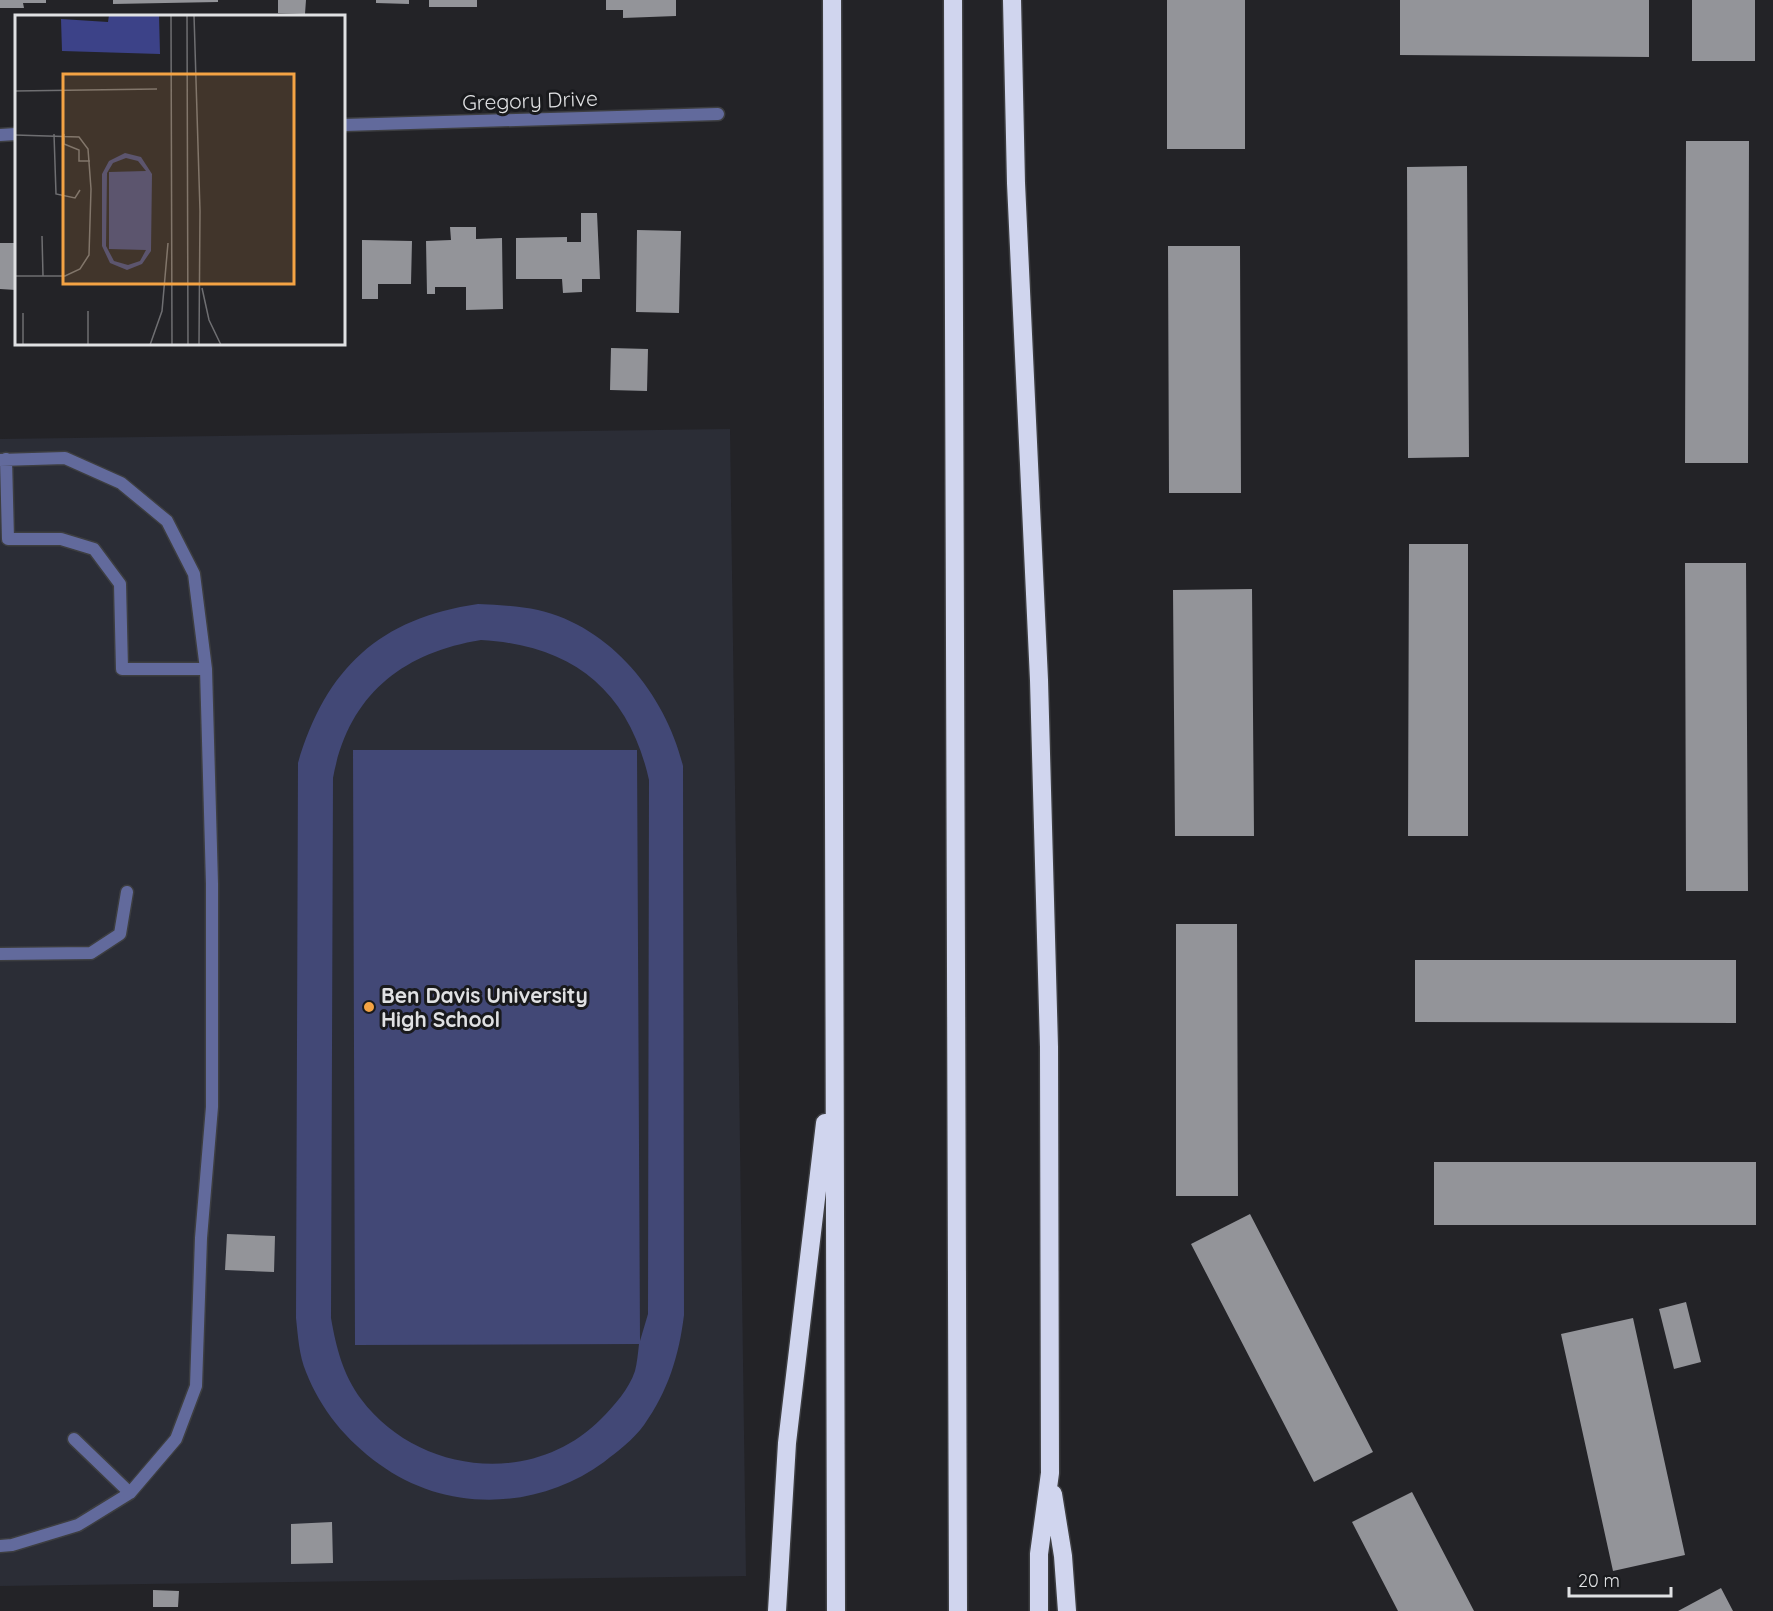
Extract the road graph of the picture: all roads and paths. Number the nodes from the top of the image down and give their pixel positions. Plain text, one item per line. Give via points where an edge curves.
1 (832, 0) edge
2 (953, 0) edge
3 (1012, 0) edge
4 (718, 114) dead end
5 (345, 125) edge
6 (15, 134) edge
7 (0, 135) edge
8 (3, 460) edge
9 (206, 669) junction
10 (127, 892) dead end
11 (0, 954) edge
12 (835, 1044) junction
13 (74, 1439) dead end
14 (1050, 1473) junction
15 (130, 1493) junction
16 (0, 1546) edge
17 (777, 1611) edge
18 (836, 1611) edge
19 (958, 1611) edge
20 (1039, 1611) edge
21 (1067, 1611) edge

1 - 12 highway
2 - 19 highway
3 - 14 highway via 1016,195 1039,680 1048,1036
4 - 5 street, Gregory Drive
6 - 7 street
8 - 9 street via 65,458 121,483 167,521 194,574
8 - 9 street via 8,539 62,539 94,549 120,584 122,669
9 - 15 street via 212,884 212,1107 201,1238 196,1386 176,1439
10 - 11 street via 120,934 91,953
12 - 17 highway via 787,1443
12 - 18 highway
13 - 15 street
14 - 20 highway via 1039,1554
14 - 21 highway
15 - 16 street via 78,1525

